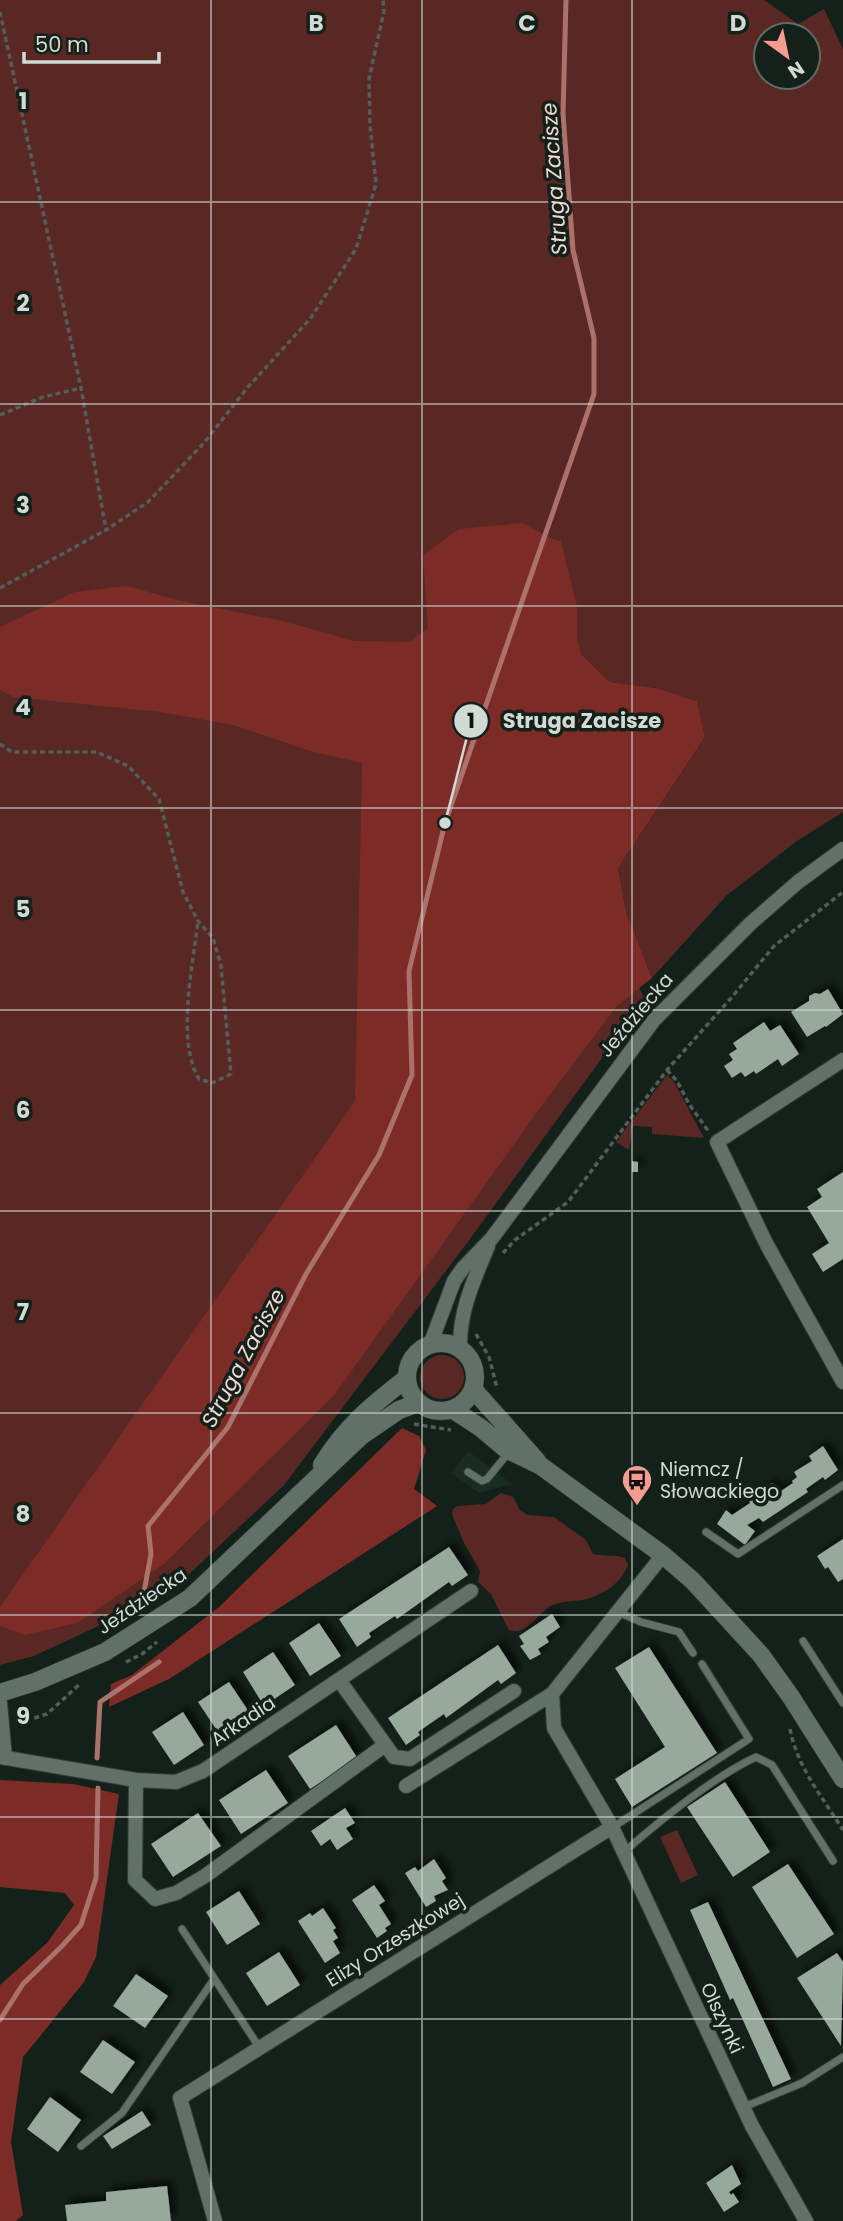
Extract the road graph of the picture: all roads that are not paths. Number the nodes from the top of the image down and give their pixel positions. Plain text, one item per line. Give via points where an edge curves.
1 (843, 849) edge
2 (843, 1060) edge
3 (492, 1238) junction
4 (430, 1345) junction
5 (460, 1349) junction
6 (407, 1378) junction
7 (843, 1382) edge
8 (473, 1389) junction
9 (418, 1403) junction
10 (452, 1409) junction
11 (510, 1451) junction
12 (541, 1466) junction
13 (468, 1472) dead end
14 (315, 1477) junction
15 (843, 1485) edge
16 (706, 1532) dead end
17 (663, 1555) junction
18 (471, 1591) dead end
19 (617, 1612) junction
20 (803, 1641) dead end
21 (693, 1653) dead end
22 (702, 1664) dead end
23 (339, 1681) junction
24 (514, 1691) dead end
25 (0, 1693) edge
26 (552, 1694) junction
27 (0, 1703) edge
28 (843, 1703) edge
29 (385, 1745) junction
30 (2, 1757) edge
31 (843, 1779) edge
32 (136, 1780) junction
33 (406, 1786) dead end
34 (612, 1827) junction
35 (624, 1852) junction
36 (833, 1860) dead end
37 (182, 1929) dead end
38 (214, 1979) junction
39 (259, 2048) junction
40 (843, 2057) edge
41 (743, 2108) junction
42 (80, 2146) dead end
43 (215, 2221) edge
44 (806, 2221) edge

1 - 3 street, Jeździecka via 751,923 654,1020
2 - 7 street via 717,1142 767,1245
3 - 4 street, Jeździecka via 454,1280
3 - 5 street, Jeździecka via 463,1308
4 - 5 street via 443,1343
4 - 6 street via 412,1360
5 - 8 street via 473,1367
6 - 9 street
6 - 14 street, Jeździecka via 359,1416
8 - 10 street
8 - 12 street
9 - 10 street via 441,1412
9 - 14 street, Jeździecka via 382,1420
10 - 11 street
11 - 12 street
11 - 13 lane via 487,1479 482,1481
12 - 17 street
14 - 25 street, Jeździecka via 190,1598 105,1652
15 - 16 lane via 738,1554
17 - 19 street
17 - 31 street via 724,1612 761,1656
18 - 23 street, Arkadia
19 - 21 lane via 679,1632
19 - 26 street
20 - 28 lane
22 - 34 lane via 749,1739
23 - 29 street
23 - 32 street, Arkadia via 203,1771 176,1782
24 - 29 street via 410,1759 394,1757
26 - 33 street
26 - 34 street via 554,1728
27 - 30 street, Arkadia
29 - 32 street via 205,1876 155,1899 135,1880
30 - 32 street, Arkadia
34 - 35 street, Olszynki
34 - 39 street, Elizy Orzeszkowej
35 - 36 lane via 702,1791 756,1757 772,1765
35 - 41 street, Olszynki
37 - 38 lane
38 - 39 lane
38 - 42 lane via 122,2113
39 - 43 street, Elizy Orzeszkowej via 180,2098
40 - 41 lane via 802,2083
41 - 44 street, Olszynki

